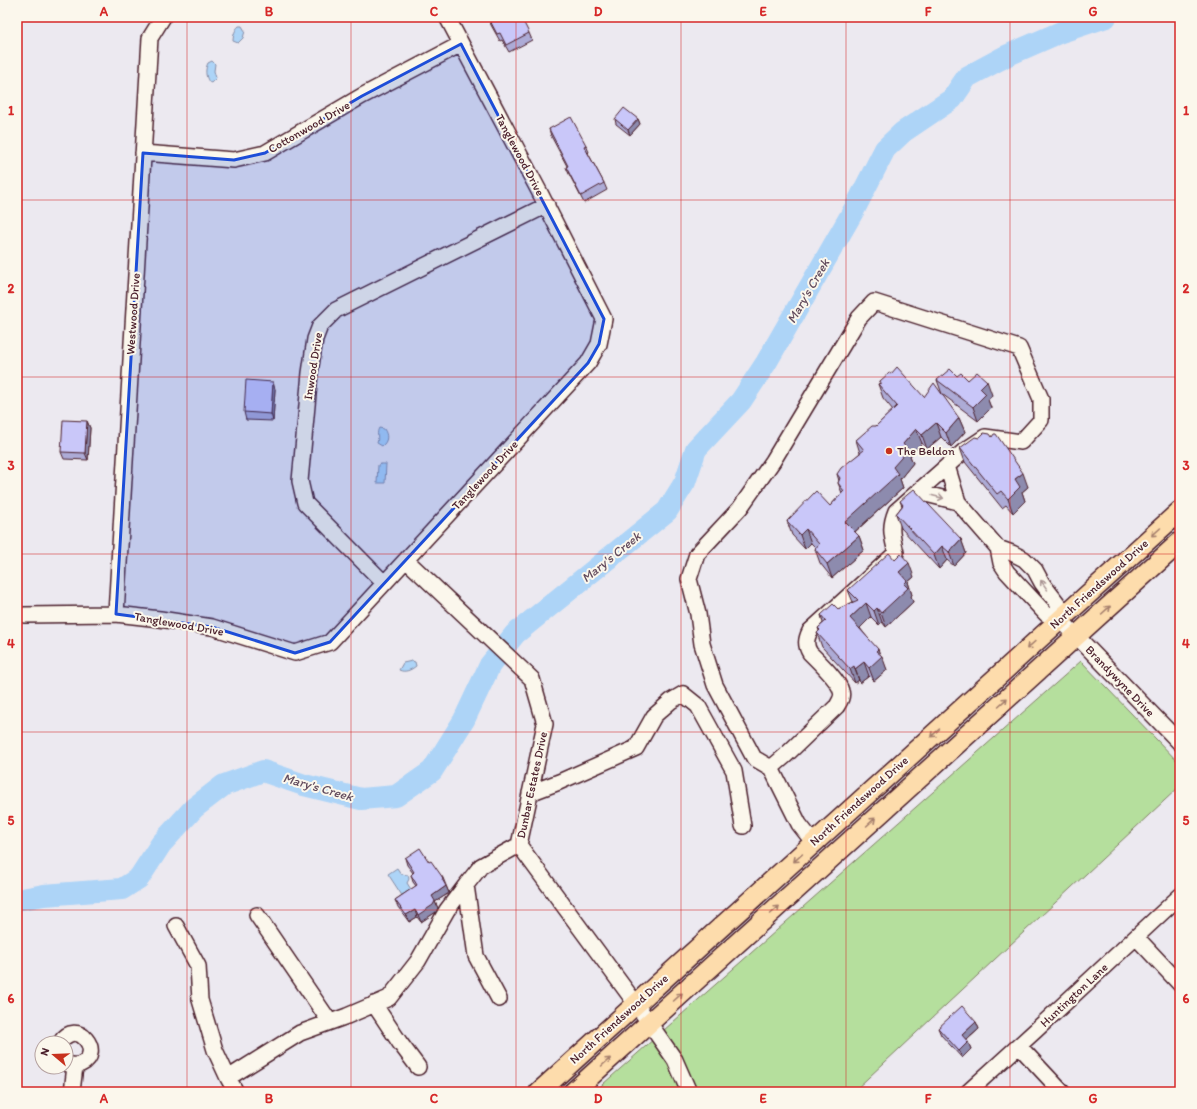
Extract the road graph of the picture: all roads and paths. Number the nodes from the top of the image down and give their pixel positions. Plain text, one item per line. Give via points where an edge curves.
1 (162, 17) edge
2 (447, 17) edge
3 (461, 44) junction
4 (143, 153) junction
5 (547, 205) junction
6 (947, 466) junction
7 (918, 492) junction
8 (958, 502) junction
9 (1180, 511) edge
10 (1180, 542) edge
11 (998, 548) junction
12 (406, 560) junction
13 (384, 583) junction
14 (116, 614) junction
15 (24, 615) dead end
16 (1060, 619) junction
17 (1077, 636) junction
18 (1180, 743) edge
19 (771, 768) junction
20 (530, 793) junction
21 (743, 826) dead end
22 (814, 843) junction
23 (519, 845) junction
24 (466, 885) junction
25 (1180, 896) edge
26 (257, 915) dead end
27 (176, 926) dead end
28 (1136, 937) junction
29 (1180, 984) edge
30 (499, 1000) dead end
31 (374, 1004) junction
32 (636, 1004) junction
33 (330, 1022) junction
34 (650, 1023) junction
35 (70, 1035) edge
36 (1019, 1046) junction
37 (74, 1063) edge
38 (418, 1067) dead end
39 (71, 1075) edge
40 (228, 1078) junction
41 (72, 1092) edge
42 (236, 1092) edge
43 (539, 1092) edge
44 (573, 1092) edge
45 (689, 1092) edge
46 (968, 1092) edge
47 (1062, 1092) edge

1 - 4 street, Westwood Drive via 150,38
2 - 3 street, Tanglewood Drive
3 - 4 street, Cottonwood Drive via 362,96 265,153 234,160
3 - 5 street, Tanglewood Drive
4 - 14 street, Westwood Drive
5 - 12 street, Tanglewood Drive via 604,319 599,344 588,363
5 - 13 street, Inwood Drive via 336,310 320,326 315,339 310,373 300,481 305,503
6 - 7 street
6 - 8 street
6 - 19 street via 985,437 1020,442 1041,420 1041,399 1020,348 874,302 859,318 773,462 740,508 697,554 689,579 702,644 715,685 754,758
7 -> 8 street
7 - 19 street via 896,511 892,522 896,552 810,631 806,639 807,647 838,684 842,692 841,699 837,706
8 - 11 street
9 -> 16 main road, North Friendswood Drive
17 -> 10 main road, North Friendswood Drive
11 - 16 street via 1001,563 1007,572 1046,614
16 -> 11 street via 1058,604 1035,570 1024,559
12 - 13 street, Tanglewood Drive
12 - 20 street, Dunbar Estates Drive via 532,679 545,724
13 - 14 street, Tanglewood Drive via 330,642 295,653 212,627
14 - 15 street, Tanglewood Drive
16 - 17 street, Brandywyne Drive
16 -> 22 main road, North Friendswood Drive
17 - 18 street, Brandywyne Drive
34 -> 17 main road, North Friendswood Drive
19 - 22 street via 799,824
20 - 21 street via 636,748 654,716 683,694 698,706 734,771
20 - 23 street, Dunbar Estates Drive
22 -> 32 main road, North Friendswood Drive
23 - 24 street via 481,866
23 - 32 street, Dunbar Estates Drive
24 - 30 street via 476,956
24 - 31 street via 447,910 418,961 389,998
25 - 28 street, Huntington Lane
26 - 33 street
27 - 40 street via 198,966 200,1000 215,1050
28 - 29 street
28 - 36 street, Huntington Lane
31 - 33 street
31 - 38 street
32 - 34 street, Dunbar Estates Drive
32 - 43 main road, North Friendswood Drive
33 - 40 street via 300,1033
44 -> 34 main road, North Friendswood Drive
34 - 45 street, Dunbar Estates Drive via 675,1060
35 - 37 street via 78,1034 87,1039 89,1044 90,1054 84,1062
36 - 46 street, Huntington Lane
36 - 47 street
39 - 41 street
40 - 42 street

